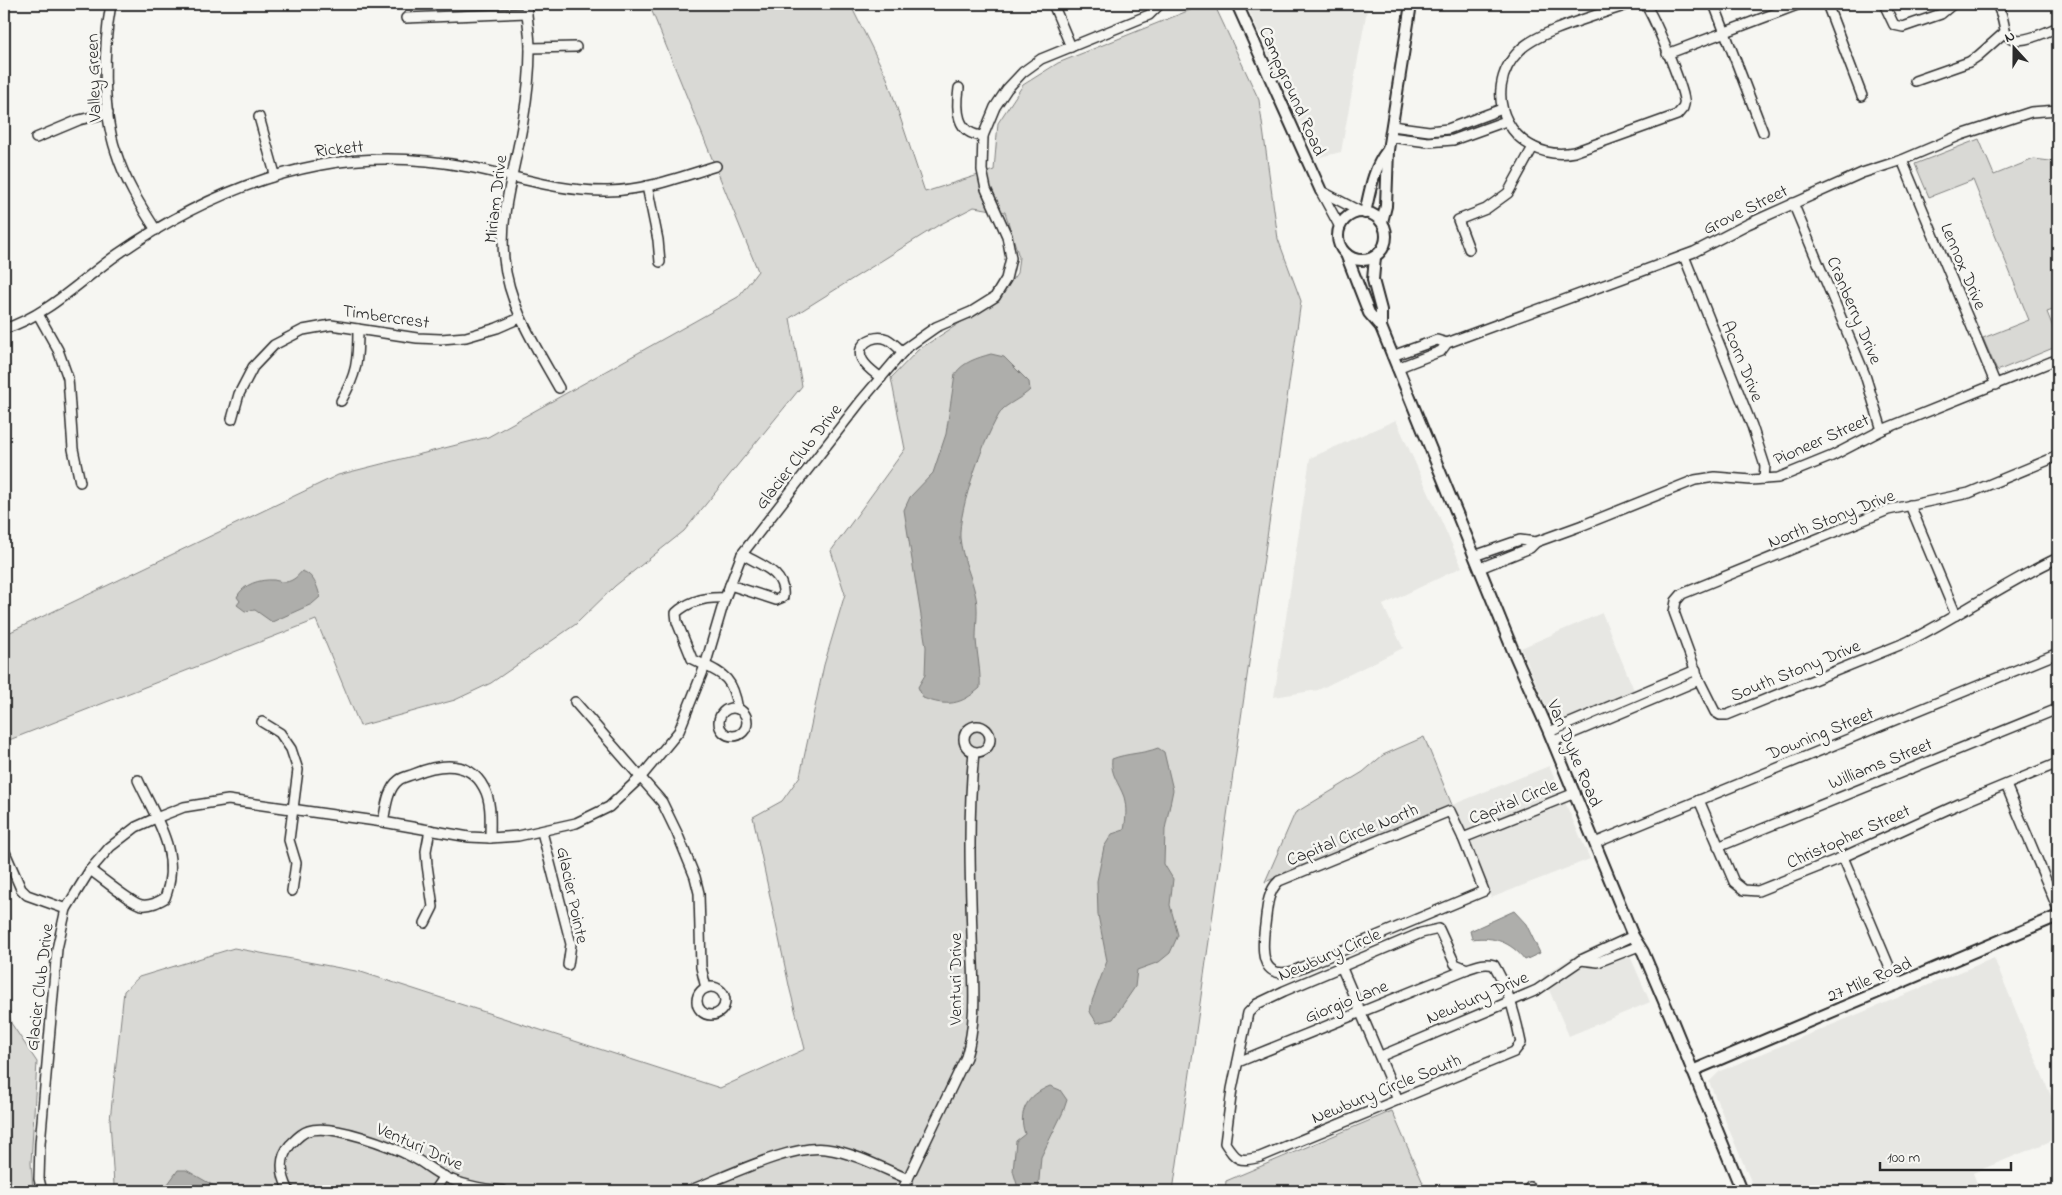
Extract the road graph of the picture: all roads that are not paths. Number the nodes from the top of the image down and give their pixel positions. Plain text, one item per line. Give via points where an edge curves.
1 (110, 4) edge
2 (1053, 4) edge
3 (1160, 4) edge
4 (1237, 4) edge
5 (1411, 4) edge
6 (1629, 4) edge
7 (1644, 4) edge
8 (1714, 4) edge
9 (1800, 4) edge
10 (1827, 4) edge
11 (1884, 4) edge
12 (1953, 4) edge
13 (1996, 4) edge
14 (526, 9) edge
15 (406, 18) dead end
16 (2058, 27) edge
17 (1725, 32) junction
18 (2005, 32) junction
19 (576, 47) dead end
20 (1071, 47) junction
21 (530, 48) junction
22 (1667, 54) junction
23 (1915, 81) dead end
24 (959, 88) dead end
25 (1862, 96) dead end
26 (1502, 109) junction
27 (2058, 110) edge
28 (108, 114) junction
29 (259, 116) dead end
30 (1506, 121) junction
31 (1392, 126) junction
32 (1763, 132) dead end
33 (983, 136) junction
34 (1390, 137) junction
35 (36, 138) dead end
36 (1533, 147) junction
37 (1388, 150) junction
38 (1902, 160) junction
39 (716, 166) dead end
40 (275, 174) junction
41 (512, 177) junction
42 (646, 186) junction
43 (1321, 192) junction
44 (1793, 203) junction
45 (1363, 212) junction
46 (1382, 222) junction
47 (1340, 228) junction
48 (156, 230) junction
49 (1469, 249) dead end
50 (1346, 254) junction
51 (1684, 256) junction
52 (1375, 257) junction
53 (660, 262) dead end
54 (38, 314) junction
55 (520, 318) junction
56 (1381, 327) junction
57 (4, 329) edge
58 (358, 330) junction
59 (1447, 343) junction
60 (903, 352) junction
61 (1392, 356) junction
62 (2058, 359) edge
63 (1397, 368) junction
64 (880, 378) junction
65 (1996, 385) junction
66 (559, 388) dead end
67 (341, 401) dead end
68 (232, 419) dead end
69 (1882, 430) junction
70 (2058, 456) edge
71 (1764, 479) junction
72 (80, 482) dead end
73 (1910, 505) junction
74 (1536, 542) junction
75 (742, 554) junction
76 (1474, 556) junction
77 (2058, 558) edge
78 (1480, 568) junction
79 (730, 586) junction
80 (725, 598) junction
81 (1676, 601) joint
82 (1956, 615) junction
83 (2058, 653) edge
84 (705, 666) junction
85 (1696, 670) junction
86 (1699, 680) junction
87 (575, 702) dead end
88 (738, 709) dead end
89 (2055, 710) dead end
90 (262, 722) dead end
91 (1552, 737) junction
92 (974, 752) dead end
93 (2058, 764) edge
94 (641, 777) junction
95 (138, 780) dead end
96 (2006, 785) junction
97 (1575, 793) junction
98 (1698, 800) junction
99 (293, 809) junction
100 (156, 818) junction
101 (383, 822) junction
102 (430, 830) junction
103 (542, 832) junction
104 (490, 838) junction
105 (1463, 838) junction
106 (1595, 843) junction
107 (1718, 847) junction
108 (4, 850) edge
109 (1843, 857) junction
110 (90, 870) junction
111 (292, 890) dead end
112 (66, 909) junction
113 (2058, 909) edge
114 (1433, 912) junction
115 (2058, 916) edge
116 (425, 924) dead end
117 (1439, 929) junction
118 (1633, 936) junction
119 (1639, 946) junction
120 (1581, 960) junction
121 (568, 965) dead end
122 (1341, 966) junction
123 (1467, 969) junction
124 (1898, 984) junction
125 (706, 988) dead end
126 (1509, 1002) junction
127 (1361, 1013) junction
128 (1381, 1056) junction
129 (1238, 1062) junction
130 (1692, 1071) junction
131 (1398, 1100) junction
132 (1225, 1143) joint
133 (444, 1176) junction
134 (908, 1179) junction
135 (42, 1191) edge
136 (288, 1191) edge
137 (434, 1191) edge
138 (503, 1191) edge
139 (688, 1191) edge
140 (902, 1191) edge
141 (1742, 1191) edge

1 - 28 street, Valley Green via 106,32
2 - 20 street
3 - 20 street, Glacier Club Drive via 1149,15
4 - 43 street, Campground Road
5 - 31 street
6 - 26 street via 1540,36 1520,50 1504,75
7 - 22 street
8 - 17 street
9 - 17 street
10 - 25 street
11 - 12 street via 1894,25 1902,28 1941,14
13 - 18 street
14 - 15 street
14 - 21 street, Miriam Drive
16 - 18 street via 2024,40 2012,39
17 - 22 street
17 - 32 street
18 - 23 street via 1969,62
19 - 21 street
20 - 33 street, Glacier Club Drive via 1041,59 1023,72 995,107
21 - 41 street, Miriam Drive via 523,120
22 - 36 street via 1684,99 1683,108 1677,114 1574,152 1561,154
24 - 33 street via 957,106 964,128 972,135
26 - 30 street
26 - 31 street via 1448,129 1429,132
27 - 38 street, Grove Street via 2031,112 1961,135
28 - 35 street via 79,120
28 - 48 street, Valley Green via 115,151 136,199
29 - 40 street
30 - 34 street via 1453,140 1428,142
30 - 36 street via 1516,135
31 - 34 street
33 - 60 street, Glacier Club Drive via 982,170 986,189 1007,236 1011,258 1006,279 996,297 936,327
34 - 37 street
36 - 49 street via 1508,193 1486,209 1458,220
37 - 45 street via 1374,173
37 - 46 street via 1386,206
38 - 44 street, Grove Street via 1862,172
38 - 65 street, Lennox Drive
39 - 42 street, Rickett
40 - 41 street, Rickett via 322,164 420,160
40 - 48 street, Rickett via 184,212
41 - 42 street, Rickett via 579,190 609,191
41 - 55 street, Miriam Drive via 504,226 504,259
42 - 53 street
43 - 45 street
43 - 47 street, Campground Road
44 - 51 street, Grove Street
44 - 69 street, Cranberry Drive via 1865,376
45 - 46 street
45 - 47 street via 1346,218
46 - 52 street via 1385,245
47 - 50 street via 1339,240
48 - 54 street, Rickett
50 - 52 street via 1360,260
50 - 56 street, Van Dyke Road via 1369,313
51 - 59 street, Grove Street
51 - 71 street, Acorn Drive via 1752,426 1765,466
52 - 56 street, Van Dyke Road via 1373,280 1382,310
54 - 57 street, Rickett
54 - 72 street via 58,350 68,378 72,450
55 - 58 street, Timbercrest via 466,337 441,339
55 - 66 street, Miriam Drive
56 - 61 street, Van Dyke Road
58 - 67 street via 358,358 352,381
58 - 68 street, Timbercrest via 331,325 302,330 274,345 253,367 239,394
59 - 61 street, Grove Street via 1437,340
59 - 63 street, Grove Street via 1441,351
60 - 64 street, Glacier Club Drive
60 - 64 street via 888,339 876,336 867,340 860,355
61 - 63 street, Van Dyke Road
62 - 65 street, Pioneer Street
63 - 76 street, Van Dyke Road
64 - 75 street, Glacier Club Drive
65 - 69 street, Pioneer Street
69 - 71 street, Pioneer Street via 1832,456 1778,478
70 - 73 street, North Stony Drive via 1969,493
71 - 74 street, Pioneer Street via 1715,477 1695,480
73 - 81 street, North Stony Drive via 1888,510 1701,586 1682,594
73 - 82 street
74 - 76 street, Pioneer Street via 1520,540
74 - 78 street, Pioneer Street via 1530,548
75 - 79 street, Glacier Club Drive
75 - 79 street via 780,579 783,597 776,600
76 - 78 street, Van Dyke Road
77 - 82 street, South Stony Drive
78 - 91 street, Van Dyke Road
79 - 80 street, Glacier Club Drive
80 - 84 street, Glacier Club Drive
80 - 84 street via 699,600 676,613 692,659
81 - 85 street, South Stony Drive via 1674,612
82 - 86 street, South Stony Drive via 1907,642 1727,715 1715,712
83 - 98 street, Downing Street
84 - 88 street via 729,681 735,690
84 - 94 street, Glacier Club Drive via 679,731
85 - 86 street, South Stony Drive
85 - 91 street
86 - 91 street
87 - 94 street
89 - 107 street, Williams Street
90 - 99 street via 280,733 298,770
91 - 97 street, Van Dyke Road
92 - 134 street, Venturi Drive via 969,814 974,1007 970,1043
93 - 96 street, Christopher Street
94 - 103 street, Glacier Club Drive via 609,807 576,823
94 - 125 street via 662,802 696,877 701,967
95 - 100 street
96 - 109 street, Christopher Street
96 - 113 street
97 - 105 street, Capital Circle
97 - 106 street, Van Dyke Road
98 - 106 street, Downing Street
98 - 107 street, Christopher Street
99 - 100 street, Glacier Club Drive via 228,800 184,806
99 - 101 street, Glacier Club Drive
99 - 111 street via 289,840 296,863
100 - 110 street, Glacier Club Drive via 136,827 110,847
100 - 110 street via 170,850 169,886 165,898 154,904 141,905
101 - 102 street, Glacier Club Drive
101 - 104 street via 389,792 400,780 440,766 456,765 472,774 485,788
102 - 104 street, Glacier Club Drive
102 - 116 street via 426,858 433,908
103 - 104 street, Glacier Club Drive
103 - 121 street, Glacier Pointe via 571,944
105 - 114 street via 1484,891
105 - 114 street, Capital Circle North via 1450,811 1279,882 1272,888 1262,945 1264,958 1269,968 1284,973
106 - 118 street, Van Dyke Road
107 - 109 street, Christopher Street via 1734,882 1750,892
108 - 112 street via 21,889 27,895
109 - 124 street
110 - 112 street, Glacier Club Drive
112 - 135 street, Glacier Club Drive via 57,950 40,1144
114 - 117 street
115 - 124 street, 27 Mile Road
117 - 122 street, Newbury Circle via 1421,933
117 - 123 street via 1455,964
118 - 119 street, Van Dyke Road
118 - 120 street, Newbury Drive
119 - 120 street via 1598,962
119 - 130 street, Van Dyke Road
120 - 126 street, Newbury Drive via 1537,990
122 - 127 street
122 - 129 street, Newbury Circle via 1257,1004 1248,1013
123 - 126 street via 1494,965
123 - 127 street, Giorgio Lane
124 - 130 street, 27 Mile Road
126 - 128 street, Newbury Drive
126 - 131 street, Newbury Circle South via 1520,1043 1514,1052
127 - 128 street
127 - 129 street, Giorgio Lane
128 - 131 street
129 - 132 street, Newbury Circle
130 - 141 street, Van Dyke Road
131 - 132 street, Newbury Circle South via 1260,1157 1243,1161 1236,1159
133 - 136 street, Venturi Drive via 394,1148 334,1130 320,1129 306,1131 287,1149 281,1161
133 - 137 street
133 - 138 street, Venturi Drive via 472,1186
134 - 139 street via 851,1155 814,1148 786,1153
134 - 140 street, Venturi Drive

